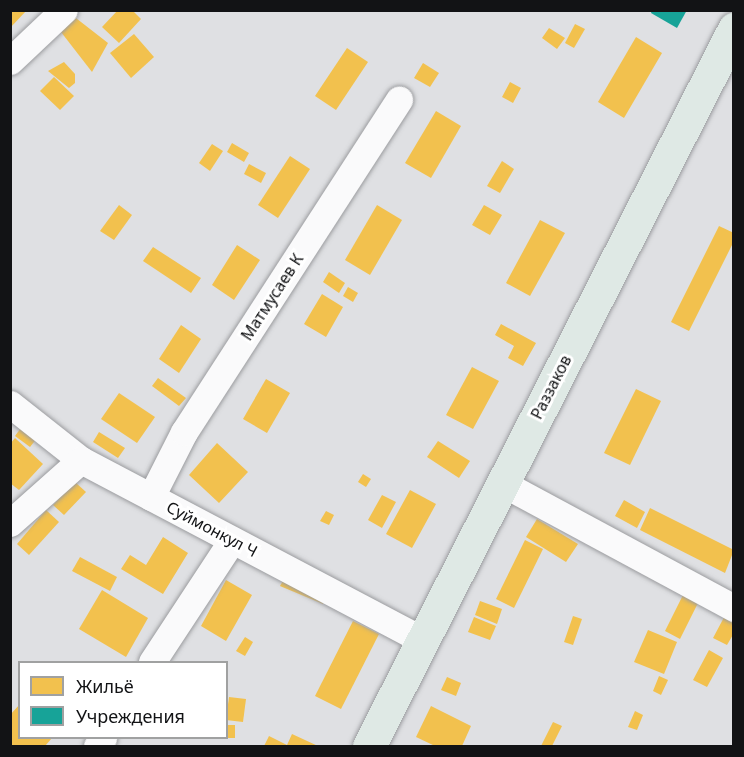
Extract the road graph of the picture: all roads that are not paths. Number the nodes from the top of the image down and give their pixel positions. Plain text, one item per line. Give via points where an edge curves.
1 (64, 10) edge
2 (734, 29) edge
3 (10, 61) edge
4 (399, 100) dead end
5 (10, 404) edge
6 (81, 460) junction
7 (502, 483) junction
8 (151, 497) junction
9 (10, 523) edge
10 (232, 540) junction
11 (734, 608) edge
12 (422, 640) junction
13 (153, 661) edge
14 (369, 747) edge

1 - 3 street
2 - 7 main road, Раззаков
4 - 8 street, Матмусаев К via 184,432
5 - 6 street, Суймонкул Ч
6 - 8 street, Суймонкул Ч
6 - 9 street
7 - 11 street
7 - 12 main road, Раззаков
8 - 10 street, Суймонкул Ч
10 - 12 street, Суймонкул Ч
10 - 13 street
12 - 14 main road, Раззаков

